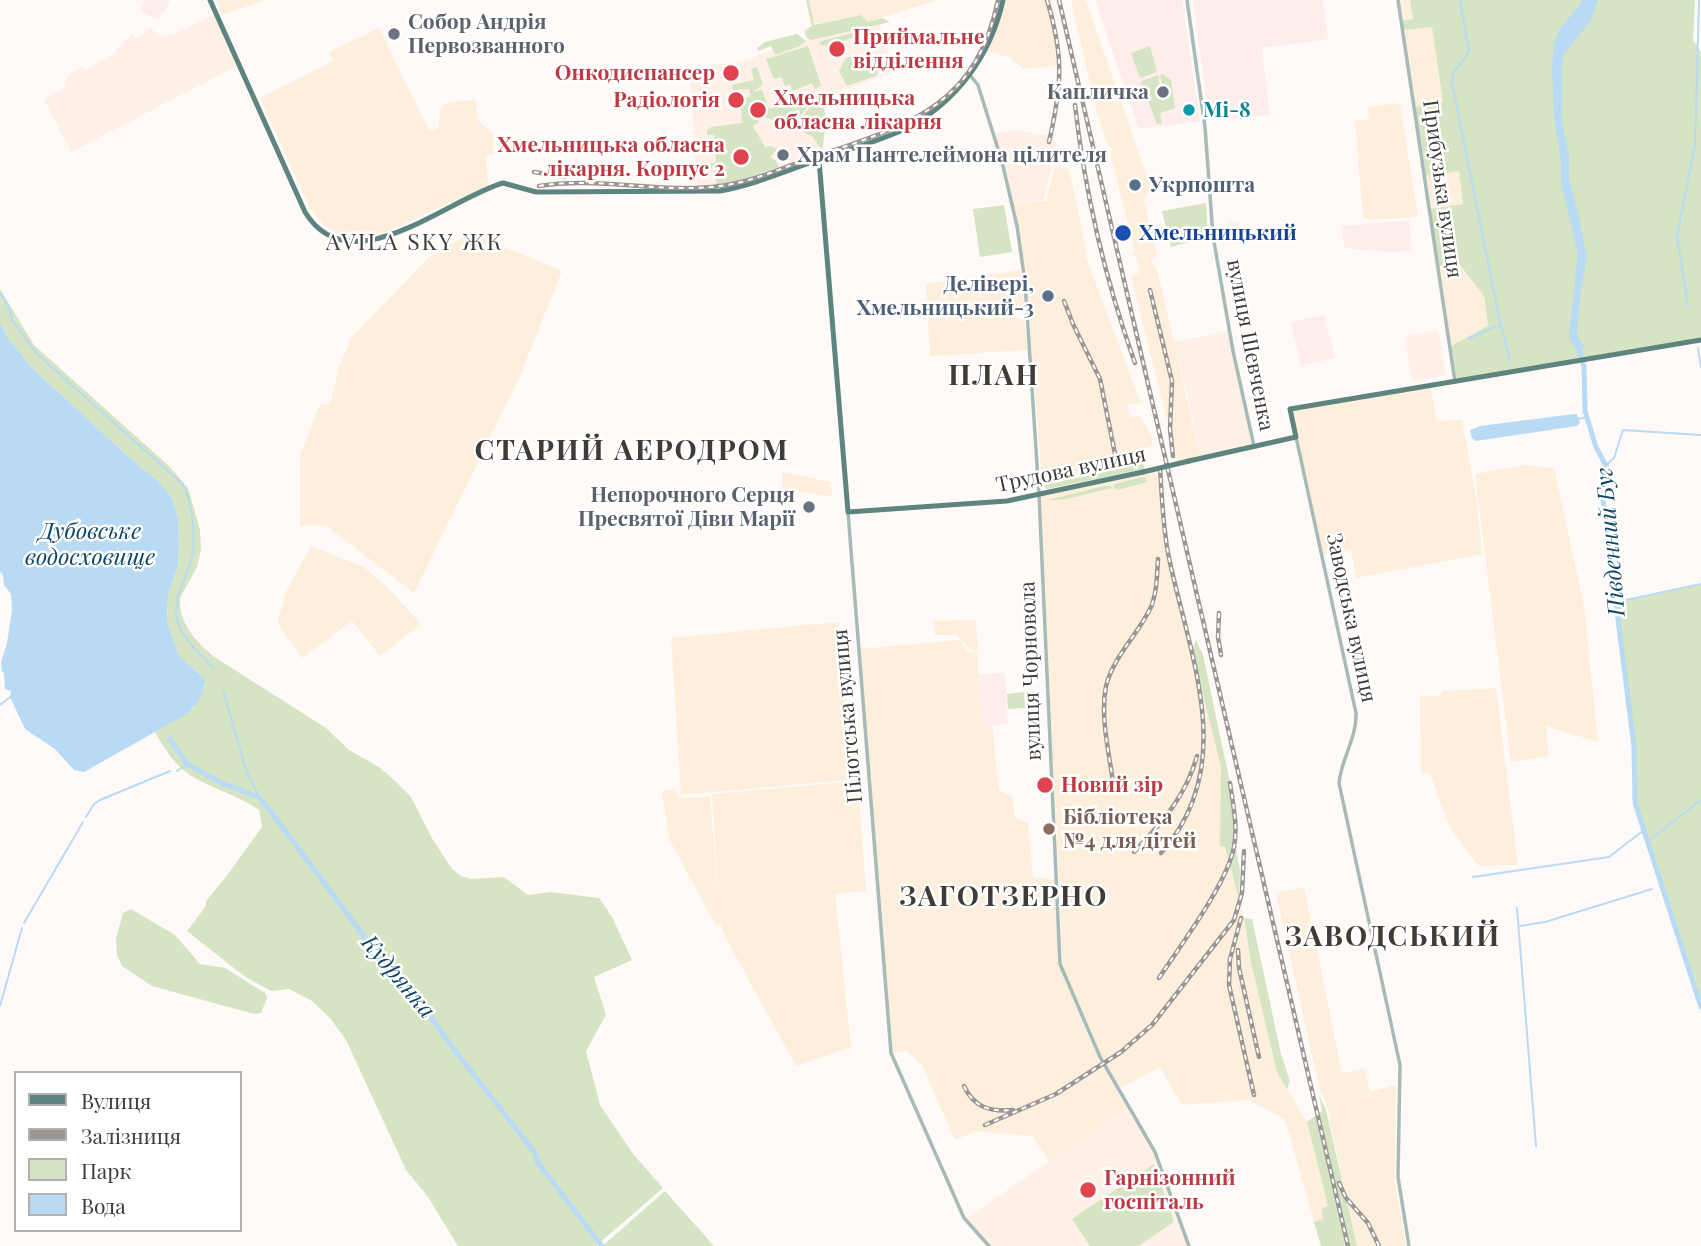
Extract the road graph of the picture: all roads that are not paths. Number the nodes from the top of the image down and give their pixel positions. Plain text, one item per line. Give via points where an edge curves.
1 (209, 0) edge
2 (1003, 0) edge
3 (1187, 0) edge
4 (1398, 0) edge
5 (970, 75) junction
6 (819, 160) junction
7 (1701, 340) edge
8 (1455, 382) junction
9 (1296, 437) junction
10 (1254, 446) junction
11 (1039, 495) junction
12 (848, 512) junction
13 (989, 1246) edge
14 (1189, 1246) edge
15 (1409, 1246) edge

1 - 6 main road via 310,221 320,232 344,242 366,242 503,183 536,192 720,191
2 - 5 main road via 995,30
3 - 10 street, вулиця Шевченка via 1205,127 1215,249
4 - 8 street, Прибузька вулиця
5 - 6 main road via 932,113 906,128
5 - 11 street, вулиця Чорновола via 978,85 1002,162 1018,236 1031,350
6 - 12 main road, Пілотська вулиця
7 - 8 main road
8 - 9 main road, Заводська вулиця via 1290,410
9 - 10 main road, Трудова вулиця
9 - 15 street, Заводська вулиця via 1356,713 1339,783 1400,1065 1398,1177
10 - 11 main road, Трудова вулиця, bridge
11 - 12 main road, Трудова вулиця via 989,503
11 - 14 street, вулиця Чорновола via 1061,969 1100,1057 1155,1152
12 - 13 street, Пілотська вулиця via 891,1053 964,1218

